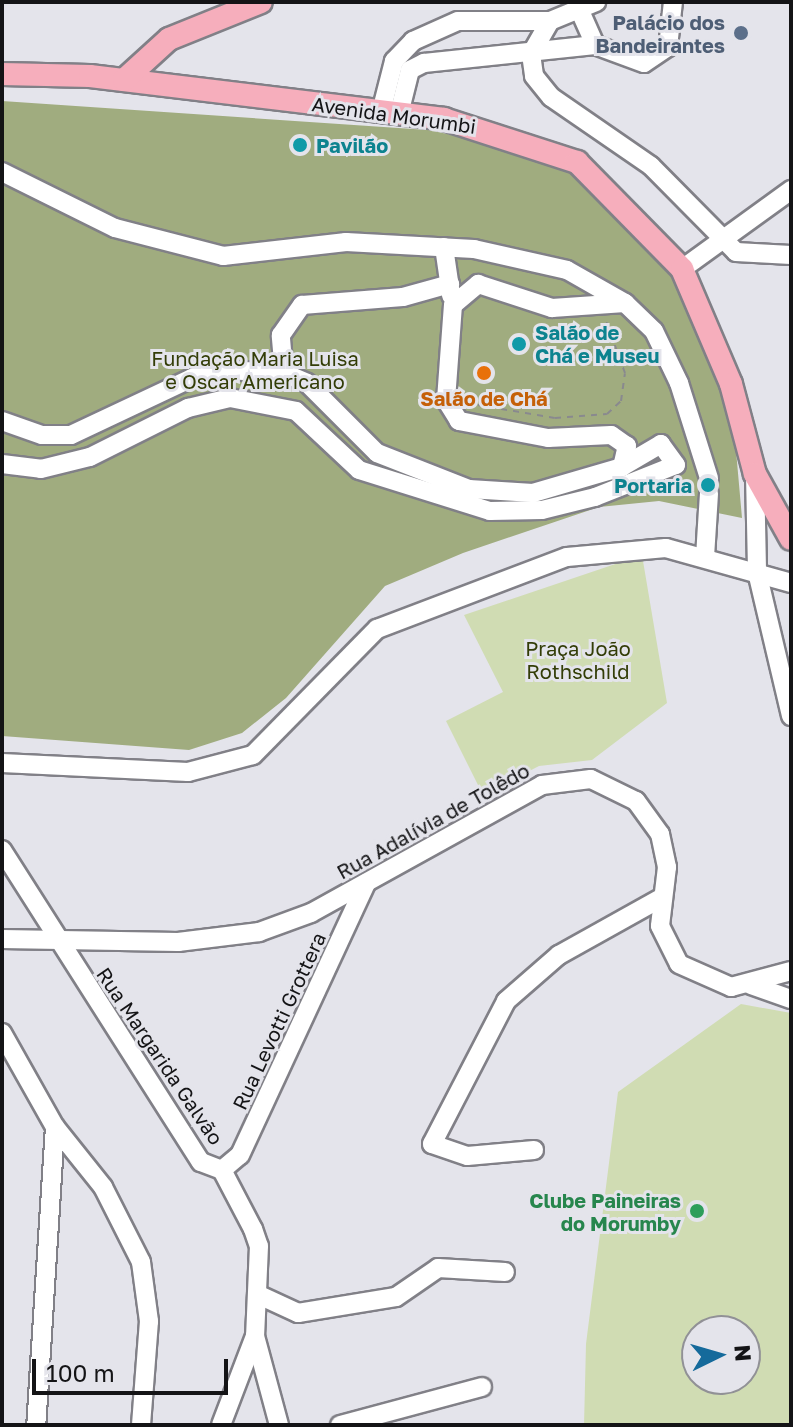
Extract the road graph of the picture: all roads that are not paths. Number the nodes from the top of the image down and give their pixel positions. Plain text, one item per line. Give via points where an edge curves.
1 (261, 2) edge
2 (673, 2) edge
3 (588, 6) edge
4 (550, 21) junction
5 (595, 45) junction
6 (532, 50) junction
7 (144, 56) junction
8 (2, 74) edge
9 (124, 80) junction
10 (163, 85) junction
11 (390, 113) junction
12 (2, 172) edge
13 (791, 190) edge
14 (721, 241) junction
15 (444, 247) junction
16 (791, 255) edge
17 (682, 269) junction
18 (450, 284) junction
19 (625, 303) junction
20 (453, 305) junction
21 (284, 373) junction
22 (2, 421) edge
23 (2, 464) edge
24 (676, 465) junction
25 (622, 467) junction
26 (755, 474) junction
27 (708, 479) junction
28 (791, 539) edge
29 (705, 557) junction
30 (757, 572) junction
31 (791, 583) edge
32 (791, 716) edge
33 (2, 763) edge
34 (2, 850) edge
35 (366, 883) junction
36 (661, 898) junction
37 (2, 939) edge
38 (56, 941) junction
39 (791, 971) edge
40 (751, 985) junction
41 (791, 999) edge
42 (2, 1033) edge
43 (55, 1127) junction
44 (534, 1150) dead end
45 (222, 1170) junction
46 (505, 1272) dead end
47 (259, 1295) junction
48 (255, 1336) junction
49 (482, 1387) dead end
50 (36, 1425) edge
51 (141, 1425) edge
52 (221, 1425) edge
53 (279, 1425) edge
54 (340, 1425) edge

1 - 7 main road via 195,26
2 - 5 street via 668,47 654,59 635,63
3 - 4 street
3 - 5 street
4 - 6 street
4 - 11 street via 458,21 413,41 394,61
5 - 6 street
6 - 11 street via 424,63 410,70
6 - 14 street via 541,88 651,166
7 - 9 main road
7 - 10 main road
8 - 9 main road, Avenida Morumbi
9 - 10 main road, Avenida Morumbi
10 - 11 main road, Avenida Morumbi
11 - 17 main road, Avenida Morumbi via 489,129 577,162
12 - 15 street via 115,228 223,256 346,242
13 - 14 street
14 - 16 street via 752,257
14 - 17 street
15 - 18 street
15 - 19 street via 545,261
17 - 26 main road, Avenida Morumbi via 731,384
18 - 20 street
18 - 21 street via 403,297 302,305 281,335
19 - 20 street via 601,310 532,305 478,284
19 - 27 street via 654,331
20 - 25 street via 446,400 459,421 507,434 622,438
21 - 22 street via 224,370 192,378 71,435 42,435
21 - 25 street via 307,383 377,453 469,489 533,493
23 - 24 street via 41,469 90,457 188,408 230,398 296,411 359,470 490,511 542,510 595,497
24 - 25 street via 661,444
24 - 27 street
26 - 28 main road, Avenida Morumbi
26 - 30 street
27 - 29 street
29 - 30 street
29 - 33 street via 610,548 398,617 357,647 253,755 228,763 150,772
30 - 31 street
30 - 32 street
34 - 38 street, Rua Margarida Galvão
35 - 36 street, Rua Adalívia de Tolêdo via 542,785 591,779 636,801 660,834 667,867
35 - 38 street, Rua Adalívia de Tolêdo via 287,924 244,934
35 - 45 street, Rua Levotti Grottera via 240,1155
36 - 40 street, Rua Adalívia de Tolêdo via 660,926 679,964 713,983
36 - 44 street via 559,955 506,1001 432,1144 467,1156
37 - 38 street, Rua Adalívia de Tolêdo
38 - 45 street, Rua Margarida Galvão via 201,1162
39 - 40 street, Rua Adalívia de Tolêdo
40 - 41 street
42 - 43 street
43 - 50 street
43 - 51 street via 103,1187 139,1255 149,1321
45 - 47 street, Rua Margarida Galvão via 259,1246
46 - 47 street via 438,1268 396,1297 298,1313
47 - 48 street, Rua Margarida Galvão
48 - 52 street, Rua Margarida Galvão
48 - 53 street
49 - 54 street

